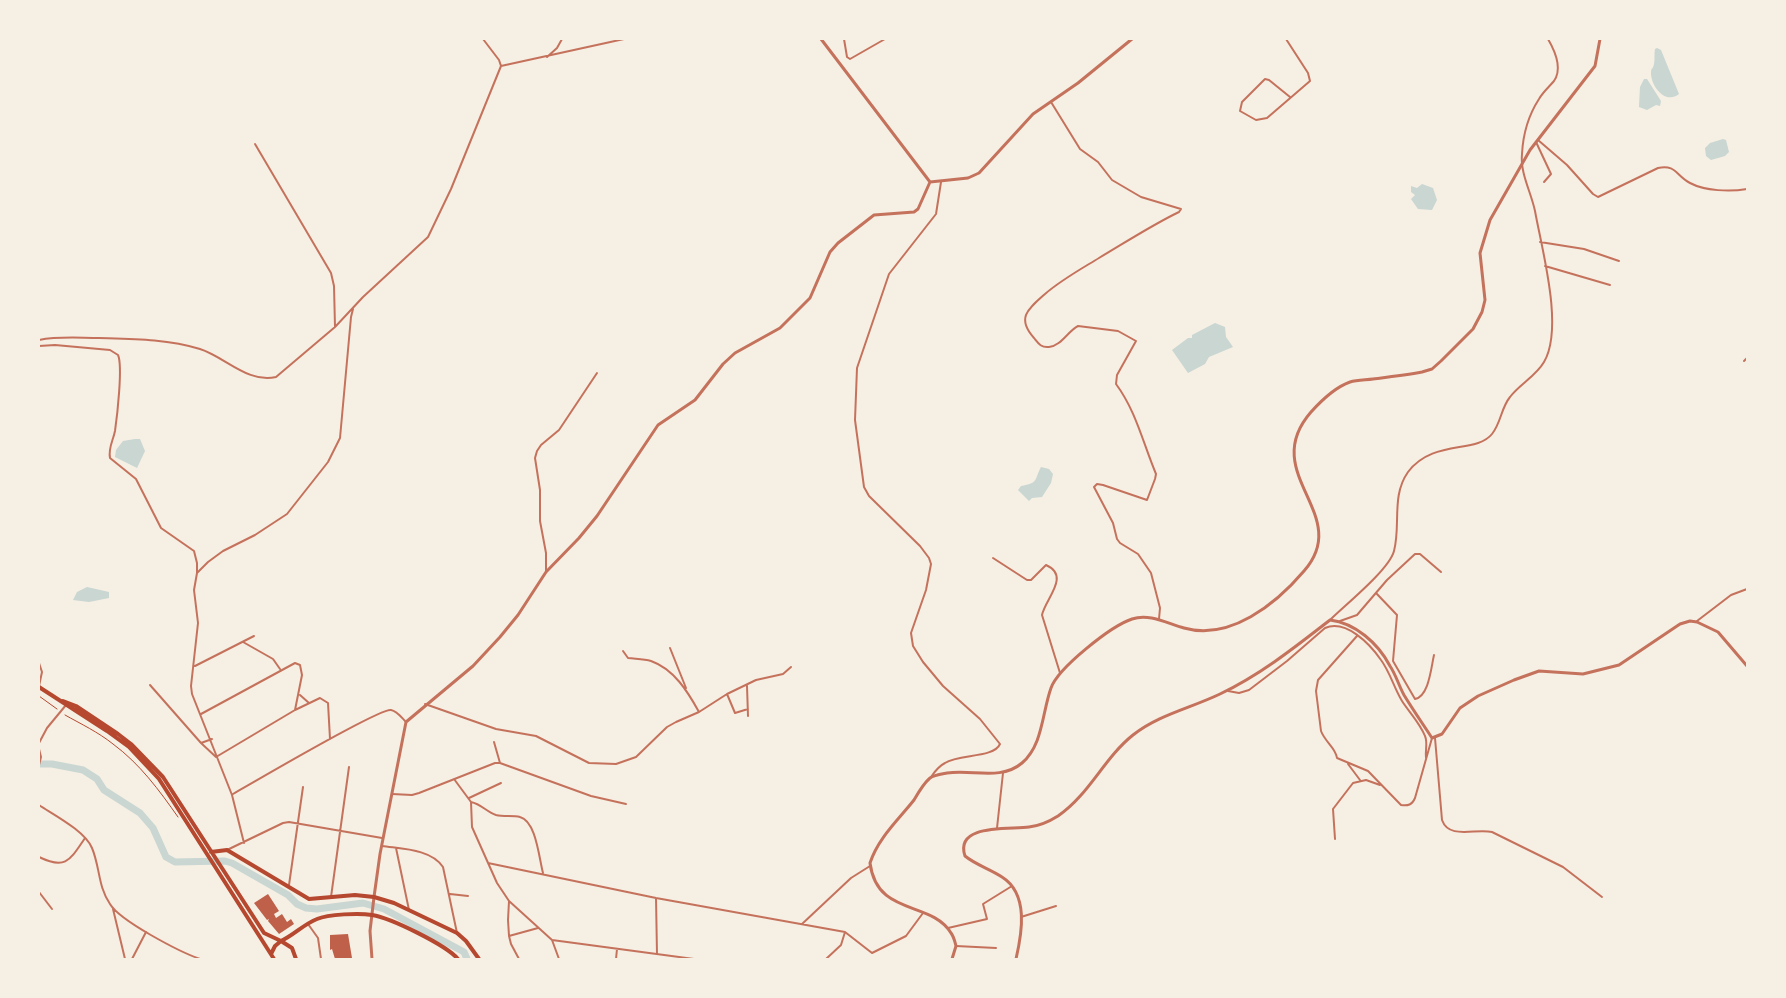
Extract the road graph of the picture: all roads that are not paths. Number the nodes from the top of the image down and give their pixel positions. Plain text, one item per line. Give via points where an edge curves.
1 (483, 39) edge
2 (562, 39) edge
3 (624, 39) edge
4 (821, 39) edge
5 (844, 39) edge
6 (885, 39) edge
7 (1132, 39) edge
8 (1286, 39) edge
9 (1548, 39) edge
10 (1600, 39) edge
11 (547, 57) junction
12 (501, 66) junction
13 (1290, 97) junction
14 (1050, 102) junction
15 (1536, 141) junction
16 (255, 144) dead end
17 (1521, 163) junction
18 (930, 182) junction
19 (941, 182) junction
20 (1544, 182) dead end
21 (1747, 189) edge
22 (1540, 242) junction
23 (1619, 261) dead end
24 (1545, 266) junction
25 (1610, 285) dead end
26 (354, 307) junction
27 (335, 327) junction
28 (39, 340) edge
29 (39, 346) edge
30 (1747, 358) edge
31 (1744, 361) dead end
32 (597, 373) dead end
33 (993, 558) dead end
34 (546, 572) junction
35 (1441, 572) dead end
36 (197, 573) junction
37 (1747, 590) edge
38 (1376, 593) junction
39 (1159, 620) junction
40 (1330, 620) junction
41 (1340, 621) junction
42 (1697, 622) junction
43 (254, 636) dead end
44 (1357, 636) junction
45 (243, 642) junction
46 (670, 648) dead end
47 (623, 651) dead end
48 (1434, 655) dead end
49 (39, 663) edge
50 (194, 666) junction
51 (1747, 666) edge
52 (791, 667) dead end
53 (280, 669) junction
54 (1060, 673) junction
55 (150, 685) dead end
56 (39, 686) edge
57 (747, 686) junction
58 (687, 690) junction
59 (1226, 691) junction
60 (299, 694) junction
61 (727, 694) junction
62 (66, 703) junction
63 (309, 703) junction
64 (425, 704) junction
65 (748, 709) junction
66 (295, 710) junction
67 (699, 712) junction
68 (201, 714) junction
69 (748, 716) dead end
70 (406, 722) junction
71 (1433, 738) junction
72 (212, 739) junction
73 (330, 740) junction
74 (39, 742) edge
75 (494, 742) dead end
76 (201, 743) junction
77 (39, 749) edge
78 (216, 757) junction
79 (1427, 759) junction
80 (500, 763) junction
81 (40, 764) edge
82 (1348, 764) junction
83 (349, 766) dead end
84 (1003, 773) junction
85 (930, 777) junction
86 (454, 779) junction
87 (1360, 780) junction
88 (501, 783) dead end
89 (1383, 786) junction
90 (303, 787) dead end
91 (392, 794) junction
92 (232, 795) junction
93 (468, 799) junction
94 (471, 802) junction
95 (626, 804) dead end
96 (39, 805) edge
97 (298, 823) junction
98 (997, 828) junction
99 (340, 831) junction
100 (85, 838) junction
101 (383, 839) junction
102 (1335, 839) dead end
103 (244, 843) junction
104 (207, 844) junction
105 (382, 846) junction
106 (396, 848) junction
107 (219, 850) junction
108 (227, 850) junction
109 (210, 854) junction
110 (39, 857) edge
111 (488, 862) junction
112 (870, 866) junction
113 (218, 867) junction
114 (543, 873) junction
115 (288, 886) junction
116 (1012, 886) junction
117 (39, 892) edge
118 (449, 894) junction
119 (468, 896) dead end
120 (1602, 897) dead end
121 (330, 898) junction
122 (374, 898) junction
123 (656, 898) junction
124 (509, 901) junction
125 (1056, 906) dead end
126 (52, 909) dead end
127 (112, 909) junction
128 (409, 910) junction
129 (923, 913) junction
130 (371, 915) junction
131 (1022, 917) junction
132 (308, 924) junction
133 (802, 924) junction
134 (538, 928) junction
135 (947, 928) junction
136 (146, 932) junction
137 (845, 932) junction
138 (457, 933) junction
139 (296, 934) junction
140 (260, 936) junction
141 (509, 936) junction
142 (275, 939) junction
143 (552, 940) junction
144 (281, 941) junction
145 (956, 946) junction
146 (292, 948) junction
147 (996, 948) dead end
148 (617, 949) junction
149 (657, 954) junction
150 (189, 957) edge
151 (273, 957) edge
152 (675, 957) edge
153 (125, 959) edge
154 (132, 959) edge
155 (200, 959) edge
156 (297, 959) edge
157 (321, 959) edge
158 (372, 959) edge
159 (459, 959) edge
160 (479, 959) edge
161 (519, 959) edge
162 (559, 959) edge
163 (616, 959) edge
164 (694, 959) edge
165 (826, 959) edge
166 (952, 959) edge
167 (1016, 959) edge

1 - 12 street
2 - 11 street
3 - 11 street
4 - 18 street
5 - 6 street via 850,59
7 - 14 street
8 - 13 street via 1310,78 1307,85
9 - 17 street via 1555,52 1557,75 1532,111
10 - 15 street via 1595,66
11 - 12 street
12 - 26 street via 428,237
13 - 13 street via 1265,79 1242,102 1240,111 1262,120
14 - 19 street via 1020,126 979,173
14 - 39 street via 1080,149 1098,162 1112,180 1141,197 1180,209 1047,293 1029,309 1024,323 1040,345 1048,347 1078,326 1110,328 1136,341 1116,384 1137,422 1155,480 1147,500 1103,485 1094,487 1117,539 1138,554 1151,573 1161,608
15 - 17 street
15 - 20 street via 1551,174
15 - 21 street via 1598,197 1666,166 1695,186
16 - 27 street via 331,273
17 - 22 street
17 - 39 street via 1483,241 1480,253 1485,300 1473,329 1432,369 1350,382 1315,407 1302,423 1293,454 1318,520 1318,539 1306,568 1263,610 1236,625 1197,632
18 - 19 street
18 - 34 street via 914,212 874,215 838,243 811,296 790,320 735,353 695,400 658,425 597,516
19 - 85 street via 936,214 886,281 858,360 855,420 864,487 920,546 931,564 911,633 913,646 943,686 980,719 1000,744 989,753 946,762
22 - 23 street via 1584,249
22 - 24 street
24 - 25 street
24 - 40 street via 1554,317 1553,341 1545,360 1509,398 1490,436 1480,442 1432,452 1408,473 1396,505 1394,551 1390,560
26 - 27 street
26 - 36 street via 340,438 332,456 287,514 223,551
27 - 28 street via 276,377 265,380 213,354 177,344 125,338
29 - 36 street via 110,350 118,355 116,427 110,458 136,479 161,528 194,551
30 - 31 street
32 - 34 street via 535,458
33 - 54 street via 1027,580 1046,566 1057,576 1058,583 1042,615
34 - 64 street via 500,637 473,666
35 - 38 street via 1415,554
36 - 50 street
37 - 42 street via 1731,595
38 - 41 street via 1357,615
38 - 48 street via 1397,615 1393,661 1415,699 1425,690
39 - 54 street via 1133,619 1115,627
40 - 41 street
40 - 59 street via 1278,661
41 - 71 street via 1377,647
42 - 51 street via 1718,632
42 - 71 street via 1680,624 1610,669 1583,674 1539,671 1514,680 1460,708 1442,734
43 - 45 street
44 - 59 street via 1332,625 1249,690
44 - 79 street via 1382,661 1401,699 1423,730
44 - 82 street via 1316,685 1323,738 1338,760
45 - 50 street
45 - 53 street via 273,659
46 - 58 street
47 - 58 street via 628,658 661,666
49 - 56 street
50 - 68 street via 192,694
52 - 57 street via 783,674
53 - 60 street via 300,665
53 - 68 street
54 - 84 street via 1051,686 1033,749 1021,763
55 - 76 street
56 - 62 main road
57 - 61 street
57 - 65 street
58 - 67 street
59 - 98 street via 1169,714 1132,735 1058,816 1030,827
60 - 63 street
60 - 66 street
61 - 65 street via 735,712
61 - 67 street
62 - 74 street
62 - 104 main road via 107,725 148,760
62 - 109 main road via 129,747 146,764
63 - 66 street
63 - 73 street via 320,699 328,703
64 - 67 street via 496,729 536,736 579,760 602,765 636,757 667,727
64 - 70 street
65 - 69 street
66 - 78 street
68 - 72 street
70 - 73 street via 395,712 386,711
70 - 91 street
71 - 79 street
71 - 120 street via 1442,820 1449,830 1492,832 1563,867
72 - 76 street
72 - 78 street
73 - 92 street
75 - 80 street
76 - 78 street
77 - 81 street
78 - 92 street
79 - 89 street via 1413,803 1401,805
80 - 86 street
80 - 95 street via 591,796
82 - 87 street
82 - 89 street via 1368,771
83 - 99 street
84 - 85 street
84 - 98 street
85 - 112 street via 885,836
86 - 91 street via 419,794
86 - 93 street
87 - 89 street
87 - 102 street via 1335,804
88 - 93 street
90 - 97 street
91 - 101 street
92 - 103 street
93 - 94 street
94 - 111 street via 472,827
94 - 114 street via 495,815 526,820 534,831
96 - 100 street
97 - 99 street
97 - 103 street via 283,823
97 - 115 street
98 - 116 street via 970,836 963,849 972,862 1000,875
99 - 101 street
99 - 121 street
100 - 110 street via 64,863
100 - 127 street via 93,849 102,891
101 - 105 street
103 - 108 street
104 - 107 main road
104 - 109 main road
105 - 106 street
105 - 122 street
106 - 118 street via 438,860
106 - 128 street
107 - 108 main road
107 - 109 main road
108 - 115 main road
109 - 113 main road
111 - 114 street
111 - 124 street
112 - 129 street via 887,897
112 - 133 street via 851,878
113 - 140 main road
113 - 142 main road via 260,928
114 - 123 street
115 - 121 main road via 309,899
116 - 131 street
116 - 135 street via 983,904 987,919
117 - 126 street
118 - 119 street
118 - 138 street
121 - 122 main road
122 - 128 main road
122 - 130 street
123 - 133 street
123 - 149 street
124 - 134 street
124 - 141 street
125 - 131 street
127 - 136 street
127 - 153 street
128 - 138 main road
129 - 135 street
129 - 137 street via 906,936 874,952
130 - 132 main road via 329,916
130 - 158 street
130 - 159 main road via 439,945
131 - 167 street
132 - 139 main road
132 - 157 street via 318,938
133 - 137 street
134 - 141 street
134 - 143 street
135 - 145 street
136 - 150 street
136 - 154 street
137 - 165 street via 841,945
138 - 160 main road
139 - 144 main road
139 - 146 main road
140 - 142 main road
140 - 151 main road
141 - 161 street
142 - 144 main road
143 - 148 street
143 - 162 street
144 - 146 main road
144 - 151 main road via 275,946
145 - 147 street
145 - 166 street
146 - 156 main road
148 - 149 street
148 - 163 street
149 - 152 street
150 - 155 street
152 - 164 street

